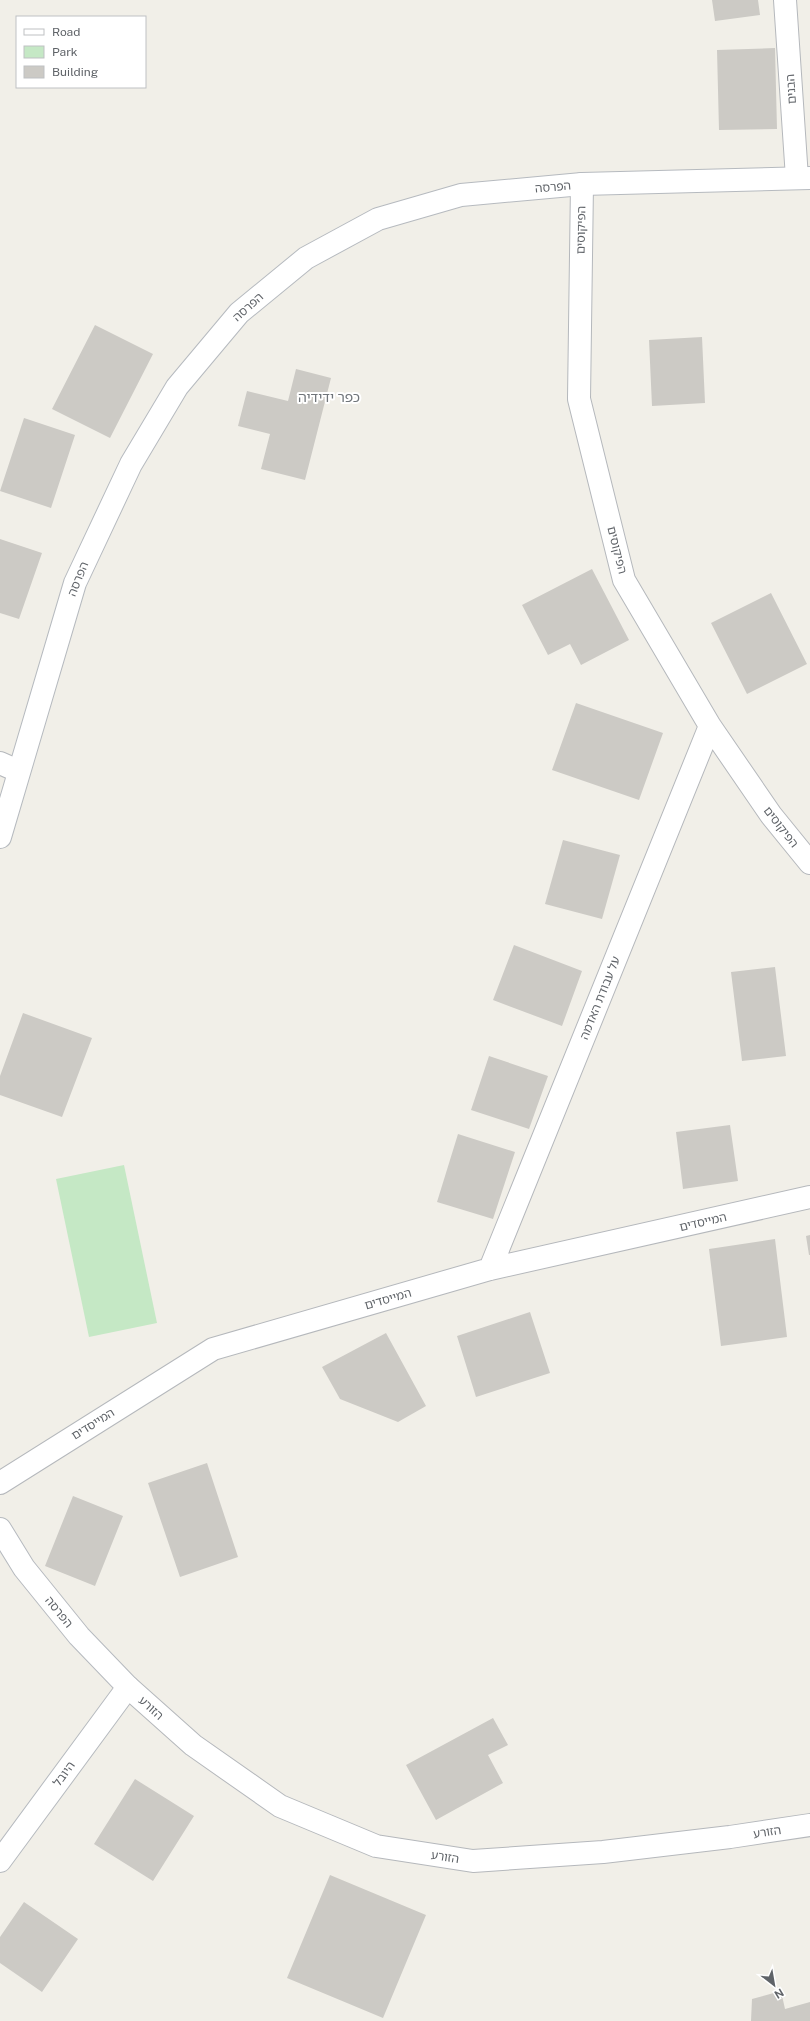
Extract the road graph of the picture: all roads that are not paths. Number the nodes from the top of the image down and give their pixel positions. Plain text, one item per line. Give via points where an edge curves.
1 (785, 0) edge
2 (804, 178) edge
3 (582, 184) junction
4 (710, 726) junction
5 (9, 767) edge
6 (0, 837) edge
7 (810, 863) edge
8 (810, 1198) edge
9 (490, 1269) junction
10 (0, 1483) edge
11 (0, 1529) edge
12 (128, 1687) junction
13 (810, 1825) edge
14 (0, 1861) edge

1 - 2 street, הבנים
2 - 3 street, הפרסה
3 - 4 street, הפיקוסים via 579,399 624,580
3 - 5 street, הפרסה via 461,195 378,219 306,258 239,313 177,387 131,464 75,582
4 - 7 street, הפיקוסים via 771,815
4 - 9 street, על עבודת האדמה
5 - 6 street, הפרסה
8 - 9 street, המייסדים
9 - 10 street, המייסדים via 213,1349
11 - 12 street, הפרסה via 24,1568 78,1636
12 - 13 street, הזורע via 193,1745 280,1806 376,1846 473,1861 603,1852
12 - 14 street, היובל

